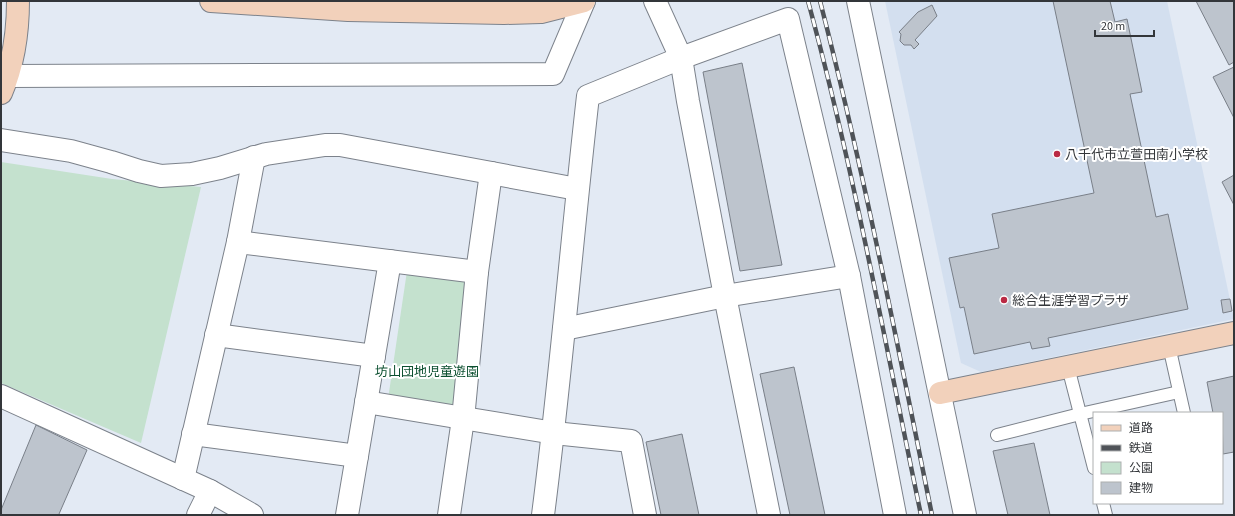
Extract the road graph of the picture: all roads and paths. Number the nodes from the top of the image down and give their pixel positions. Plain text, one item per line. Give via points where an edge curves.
1 (18, 1) edge
2 (211, 1) edge
3 (584, 1) edge
4 (655, 1) edge
5 (858, 1) edge
6 (504, 7) edge
7 (681, 58) junction
8 (5, 84) edge
9 (1, 140) edge
10 (254, 157) junction
11 (491, 173) junction
12 (577, 189) junction
13 (238, 242) junction
14 (390, 261) junction
15 (477, 272) junction
16 (849, 276) junction
17 (725, 296) junction
18 (564, 329) junction
19 (1234, 333) edge
20 (216, 335) junction
21 (1169, 346) junction
22 (374, 356) junction
23 (1068, 367) junction
24 (1179, 392) junction
25 (940, 393) junction
26 (1, 396) edge
27 (366, 402) junction
28 (1184, 412) edge
29 (1080, 414) junction
30 (463, 419) junction
31 (554, 433) junction
32 (193, 434) junction
33 (997, 435) dead end
34 (357, 456) junction
35 (1093, 464) edge
36 (183, 478) junction
37 (210, 491) junction
38 (1103, 504) edge
39 (198, 515) edge
40 (252, 515) edge
41 (347, 515) edge
42 (449, 515) edge
43 (544, 515) edge
44 (646, 515) edge
45 (768, 515) edge
46 (895, 515) edge
47 (965, 515) edge
48 (1106, 515) edge

1 - 8 street via 18,20
2 - 6 street via 348,10
3 - 6 street via 541,12
3 - 8 street via 553,74
4 - 7 street
5 - 25 street
7 - 12 street via 588,96
7 - 16 street via 788,19
7 - 17 street
9 - 10 street via 71,151 161,176 192,174
10 - 11 street via 307,147 340,145
10 - 13 street
11 - 12 street
11 - 15 street
12 - 18 street
13 - 14 street
13 - 20 street
14 - 15 street
14 - 22 street
15 - 30 street
16 - 17 street
16 - 46 street
17 - 18 street
17 - 45 street
18 - 31 street
19 - 21 street
20 - 22 street
20 - 32 street
21 - 23 street
21 - 24 lane
22 - 27 street
23 - 25 street
23 - 29 lane
24 - 28 lane
24 - 29 lane
25 - 47 street
26 - 36 street
27 - 30 street
27 - 34 street
29 - 33 lane
29 - 35 lane
30 - 31 street
30 - 42 street
31 - 43 street
31 - 44 street via 630,441
32 - 34 street
32 - 36 street
34 - 41 street
36 - 37 street
37 - 39 street
37 - 40 street
38 - 48 lane

